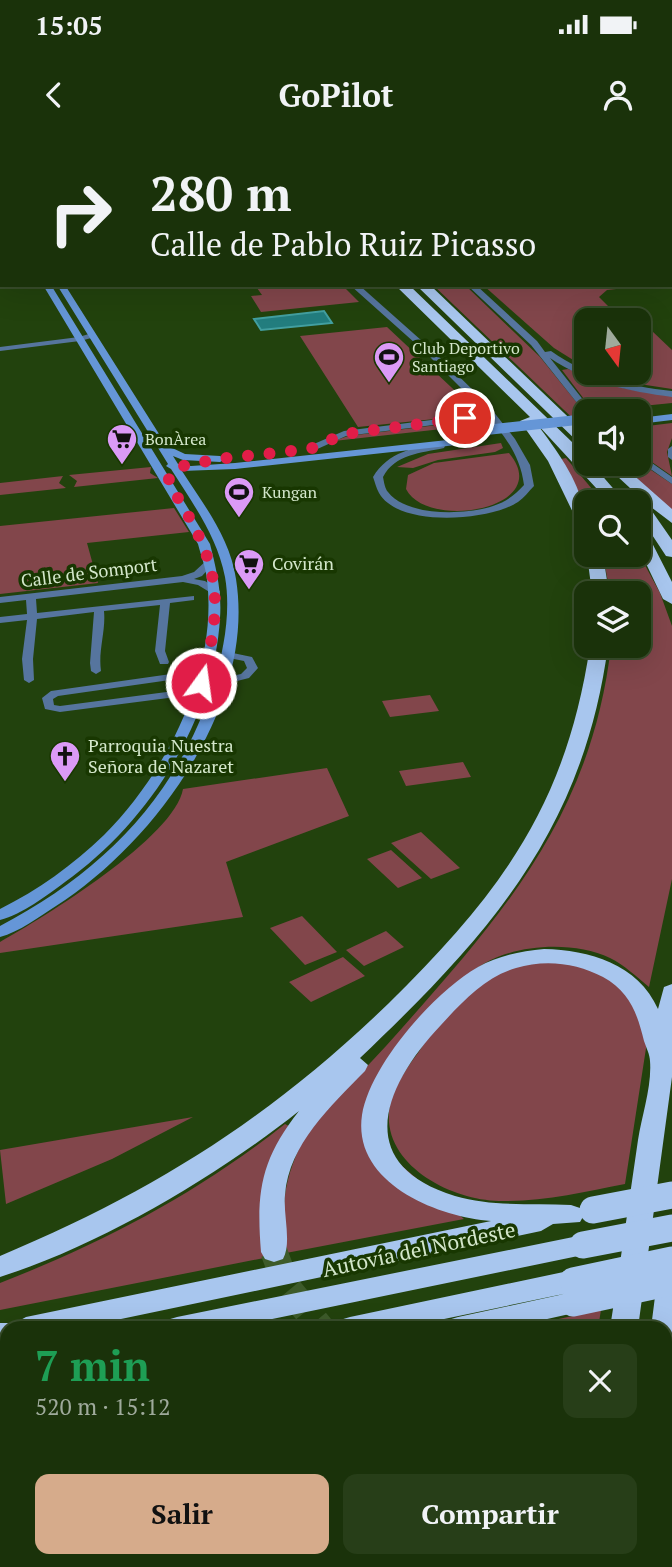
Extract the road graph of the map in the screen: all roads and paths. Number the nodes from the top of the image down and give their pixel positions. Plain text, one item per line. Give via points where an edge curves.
1 (48, 287) edge
2 (62, 287) edge
3 (356, 287) edge
4 (403, 287) edge
5 (424, 287) edge
6 (473, 287) edge
7 (92, 335) junction
8 (80, 339) junction
9 (534, 344) junction
10 (0, 349) edge
11 (496, 380) junction
12 (672, 394) edge
13 (478, 399) junction
14 (578, 399) edge
15 (672, 409) edge
16 (651, 412) edge
17 (672, 417) edge
18 (651, 420) edge
19 (574, 421) edge
20 (574, 428) edge
21 (574, 431) edge
22 (472, 437) junction
23 (164, 447) junction
24 (310, 449) junction
25 (672, 449) edge
26 (672, 457) edge
27 (154, 458) junction
28 (218, 459) junction
29 (235, 466) junction
30 (651, 466) edge
31 (178, 468) junction
32 (615, 476) edge
33 (625, 476) edge
34 (672, 481) edge
35 (168, 482) junction
36 (606, 490) edge
37 (627, 490) edge
38 (193, 493) junction
39 (574, 499) edge
40 (672, 518) edge
41 (651, 522) edge
42 (672, 552) edge
43 (651, 557) edge
44 (210, 562) junction
45 (215, 577) junction
46 (186, 579) junction
47 (232, 586) junction
48 (216, 593) junction
49 (31, 597) junction
50 (190, 598) dead end
51 (672, 599) edge
52 (0, 600) edge
53 (165, 601) junction
54 (99, 609) junction
55 (35, 616) junction
56 (0, 620) edge
57 (228, 655) junction
58 (597, 658) edge
59 (164, 662) dead end
60 (206, 666) junction
61 (96, 671) dead end
62 (167, 678) junction
63 (29, 680) dead end
64 (222, 681) junction
65 (199, 691) junction
66 (172, 694) junction
67 (0, 915) edge
68 (478, 924) junction
69 (0, 932) edge
70 (672, 992) edge
71 (662, 1060) junction
72 (672, 1195) edge
73 (582, 1213) junction
74 (672, 1228) edge
75 (274, 1252) tunnel mouth
76 (672, 1260) edge
77 (0, 1268) edge
78 (672, 1272) edge
79 (672, 1282) edge
80 (573, 1292) junction
81 (60, 1321) edge
82 (211, 1321) edge
83 (393, 1321) edge
84 (480, 1321) edge
85 (625, 1321) edge
86 (666, 1321) edge

1 - 8 main road
2 - 7 main road
3 - 13 street
4 - 11 highway
5 - 21 highway
6 - 9 street
7 - 8 street
7 - 23 main road
8 - 10 street
8 - 27 main road
9 - 12 street via 590,376
9 - 14 street
11 - 36 highway via 567,445
11 - 39 highway via 556,461
13 - 22 street via 528,467 529,486 518,500 496,511 436,515 397,503 379,487 380,471 395,459
13 - 24 street via 478,410 465,418 344,434
15 - 16 main road
17 - 18 main road
19 - 22 main road, bridge
20 - 22 main road
22 - 24 main road
22 - 29 main road
23 - 28 main road via 183,457
23 - 31 main road
24 - 28 main road
25 - 26 street
27 - 31 main road
27 - 35 main road
28 - 31 main road
29 - 31 main road
29 - 38 main road via 199,479
30 - 34 street
31 - 35 main road
31 - 38 main road
32 - 37 highway
33 - 40 highway
35 - 44 main road
38 - 47 main road via 228,558
41 - 42 highway
43 - 51 highway
44 - 45 main road
44 - 46 street, Calle de Somport
45 - 46 street
45 - 47 street
45 - 48 main road
46 - 48 street, Calle de Somport
46 - 49 street, Calle de Somport
47 - 57 main road
48 - 60 main road
49 - 52 street, Calle de Somport
49 - 55 street
50 - 53 street
53 - 54 street
53 - 59 street via 160,651
54 - 55 street
54 - 61 street via 93,660
55 - 56 street
55 - 63 street via 26,667
57 - 60 street
57 - 64 main road
57 - 64 street via 248,659 253,668 246,677
58 - 68 highway via 591,700 568,774 532,848
60 - 62 street
60 - 65 main road
62 - 66 street via 160,688
62 - 66 street via 55,693 47,698 49,707 60,709
64 - 65 street
64 - 69 main road via 186,762 132,837 60,898
65 - 66 street
65 - 67 main road via 172,750 123,822 43,891
68 - 75 highway via 470,943 432,988 298,1131 274,1178
68 - 77 highway via 345,1059 252,1134 155,1194
70 - 71 highway
71 - 73 highway via 651,1016 632,987 581,958 542,956 486,972 447,1004 393,1064 382,1084 373,1119 375,1138 394,1172 434,1199 488,1211
71 - 85 highway
72 - 73 highway, bridge
73 - 81 highway
74 - 82 highway, Autovía del Nordeste, bridge
76 - 80 highway, bridge
78 - 86 highway
79 - 80 highway, bridge
80 - 83 highway
80 - 84 highway

